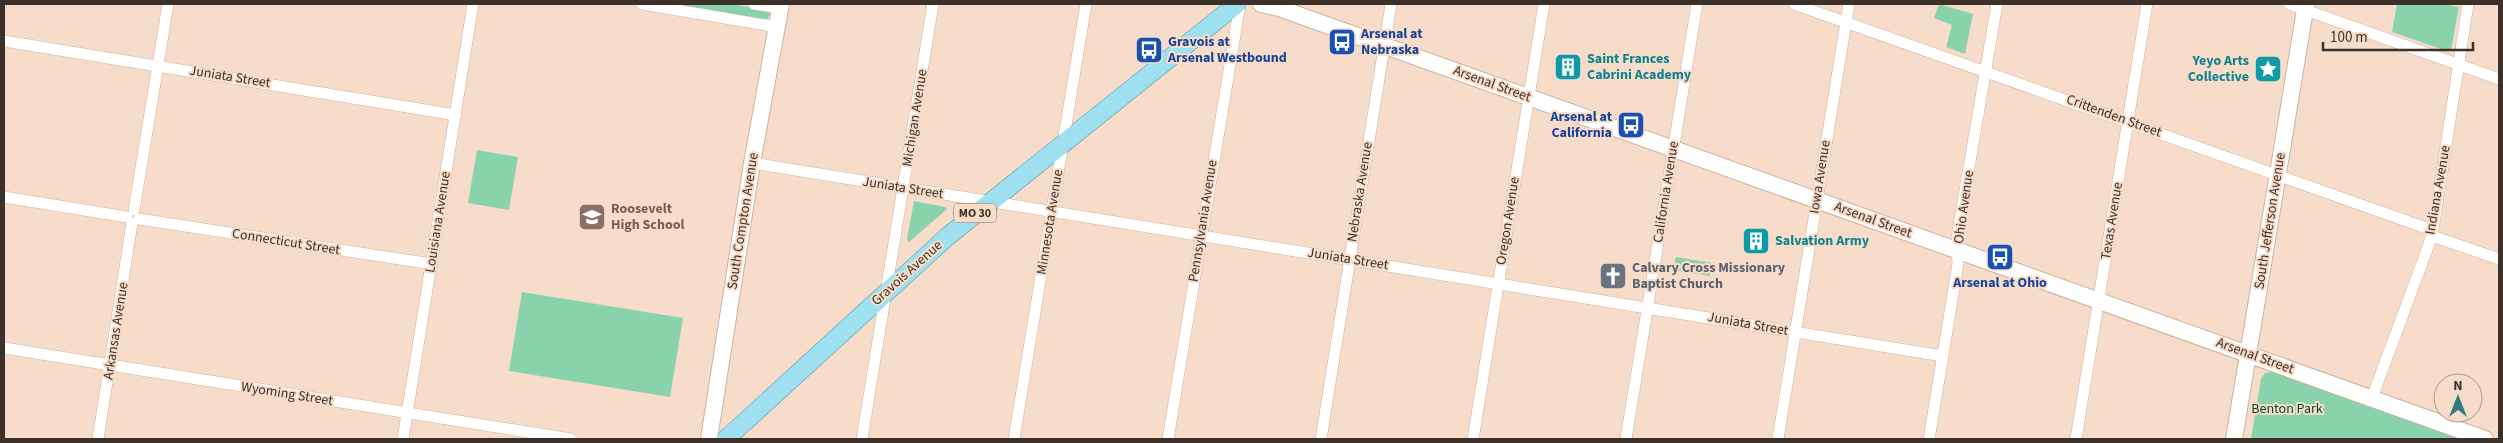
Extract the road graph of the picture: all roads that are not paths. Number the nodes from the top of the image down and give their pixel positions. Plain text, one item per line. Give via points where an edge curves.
1 (168, 4) edge
2 (473, 4) edge
3 (642, 4) edge
4 (754, 4) edge
5 (933, 4) edge
6 (1086, 4) edge
7 (1239, 4) edge
8 (1261, 4) edge
9 (1391, 4) edge
10 (1544, 4) edge
11 (1697, 4) edge
12 (1794, 4) edge
13 (1849, 4) edge
14 (1997, 4) edge
15 (2147, 4) edge
16 (2289, 4) edge
17 (2468, 4) edge
18 (780, 6) edge
19 (2305, 7) edge
20 (1846, 22) junction
21 (777, 27) junction
22 (4, 41) edge
23 (1383, 46) junction
24 (2459, 64) junction
25 (158, 65) junction
26 (1986, 71) junction
27 (2499, 79) edge
28 (1529, 98) junction
29 (456, 115) junction
30 (2128, 121) junction
31 (1063, 143) junction
32 (1673, 148) junction
33 (752, 163) junction
34 (2278, 174) junction
35 (903, 188) junction
36 (4, 197) edge
37 (1816, 200) junction
38 (989, 202) junction
39 (1052, 212) junction
40 (133, 217) junction
41 (2432, 233) junction
42 (1201, 238) junction
43 (1958, 250) junction
44 (1349, 259) junction
45 (2499, 259) edge
46 (432, 264) junction
47 (1498, 283) junction
48 (887, 290) junction
49 (2099, 300) junction
50 (1648, 306) junction
51 (1795, 332) junction
52 (4, 348) edge
53 (2248, 353) junction
54 (1943, 356) junction
55 (110, 366) junction
56 (2372, 398) junction
57 (407, 413) junction
58 (98, 439) edge
59 (403, 439) edge
60 (571, 439) edge
61 (709, 439) edge
62 (726, 439) edge
63 (862, 439) edge
64 (1014, 439) edge
65 (1168, 439) edge
66 (1321, 439) edge
67 (1473, 439) edge
68 (1626, 439) edge
69 (1778, 439) edge
70 (1929, 439) edge
71 (2076, 439) edge
72 (2234, 439) edge
73 (2485, 439) edge

1 - 25 street, Arkansas Avenue
2 - 29 street, Louisiana Avenue
3 - 21 street
4 - 18 street
5 - 35 street, Michigan Avenue
6 - 31 street, Minnesota Avenue
7 - 31 main road, Gravois Avenue / MO 30
7 - 42 street, Pennsylvania Avenue
8 - 23 main road, Arsenal Street
9 - 23 street, Nebraska Avenue
10 - 28 street, Oregon Avenue
11 - 32 street, California Avenue
12 - 20 street, Crittenden Street
13 - 20 street, Iowa Avenue
14 - 26 street, Ohio Avenue
15 - 30 street, Texas Avenue
16 - 19 street
17 - 24 street, Indiana Avenue
18 - 21 main road, South Compton Avenue
19 - 24 street
19 - 34 main road, South Jefferson Avenue
20 - 26 street, Crittenden Street
20 - 37 street, Iowa Avenue
21 - 33 main road, South Compton Avenue
22 - 25 street, Juniata Street
23 - 28 main road, Arsenal Street
23 - 44 street, Nebraska Avenue
24 - 27 street
24 - 41 street, Indiana Avenue
25 - 29 street, Juniata Street
25 - 40 street, Arkansas Avenue
26 - 30 street, Crittenden Street
26 - 43 street, Ohio Avenue via 1957,237
28 - 32 main road, Arsenal Street
28 - 47 street, Oregon Avenue
29 - 46 street, Louisiana Avenue
30 - 34 street, Crittenden Street
30 - 49 street, Texas Avenue
31 - 38 main road, Gravois Avenue / MO 30
31 - 39 street, Minnesota Avenue
32 - 37 main road, Arsenal Street
32 - 50 street, California Avenue
33 - 35 street, Juniata Street
33 - 61 main road, South Compton Avenue
34 - 41 street, Crittenden Street
34 - 53 main road, South Jefferson Avenue
35 - 38 street, Juniata Street
35 - 48 street, Michigan Avenue
36 - 40 street, Connecticut Street
37 - 43 main road, Arsenal Street
37 - 51 street, Iowa Avenue
38 - 39 street, Juniata Street
38 - 48 main road, Gravois Avenue / MO 30
39 - 42 street, Juniata Street
39 - 64 street, Minnesota Avenue
40 - 46 street, Connecticut Street
40 - 55 street, Arkansas Avenue
41 - 45 street, Crittenden Street
41 - 56 street, Indiana Avenue
42 - 44 street, Juniata Street
42 - 65 street, Pennsylvania Avenue
43 - 49 main road, Arsenal Street
43 - 54 street, Ohio Avenue
44 - 47 street, Juniata Street
44 - 66 street, Nebraska Avenue
46 - 57 street, Louisiana Avenue
47 - 50 street, Juniata Street
47 - 67 street, Oregon Avenue
48 - 62 main road, Gravois Avenue / MO 30
48 - 63 street, Michigan Avenue
49 - 53 main road, Arsenal Street
49 - 71 street, Texas Avenue
50 - 51 street, Juniata Street
50 - 68 street, California Avenue
51 - 54 street, Juniata Street
51 - 69 street, Iowa Avenue
52 - 55 street, Wyoming Street
53 - 56 main road, Arsenal Street
53 - 72 main road, South Jefferson Avenue
54 - 70 street, Ohio Avenue
55 - 57 street, Wyoming Street
55 - 58 street, Arkansas Avenue
56 - 73 main road, Arsenal Street
57 - 59 street, Louisiana Avenue
57 - 60 street, Wyoming Street

